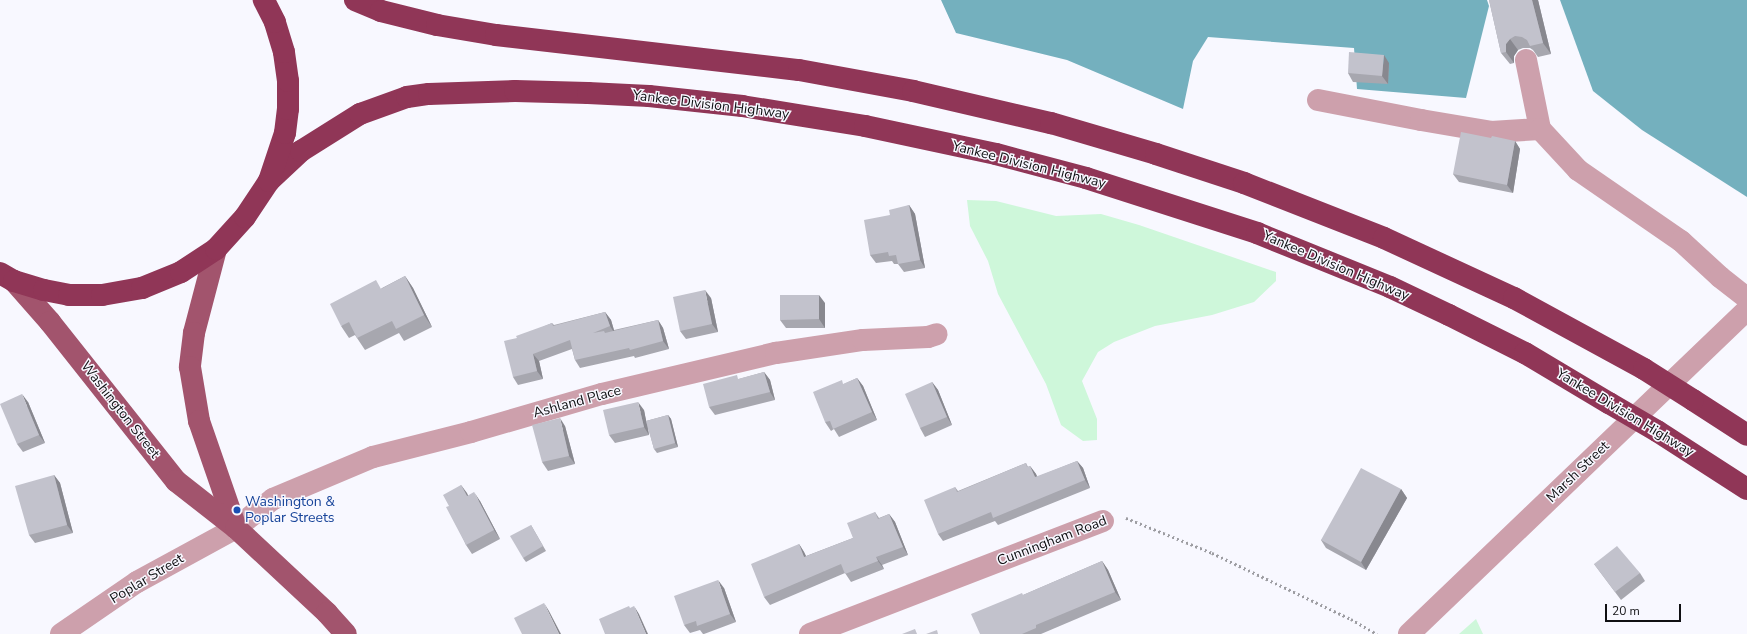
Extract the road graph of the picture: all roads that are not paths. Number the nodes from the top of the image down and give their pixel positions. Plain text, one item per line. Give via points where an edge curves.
1 (264, 0) edge
2 (355, 0) edge
3 (1526, 60) dead end
4 (1318, 100) dead end
5 (1540, 129) junction
6 (269, 181) junction
7 (216, 249) junction
8 (7, 277) edge
9 (1747, 298) edge
10 (1747, 310) edge
11 (937, 334) dead end
12 (1747, 435) edge
13 (1747, 489) edge
14 (1103, 521) road end
15 (236, 528) junction
16 (61, 634) edge
17 (346, 634) edge
18 (810, 634) edge
19 (1409, 634) edge

1 - 6 highway via 278,30 288,80 285,133
2 - 12 highway, bridge via 381,12 496,35 798,70 913,90 1051,123 1156,154 1370,232 1514,298 1644,369
3 - 5 street
4 - 5 street via 1491,132
5 - 9 street via 1578,170 1681,241
6 - 7 highway via 246,218
6 - 13 highway, Yankee Division Highway, bridge via 302,151 360,114 407,97 429,94 515,91 649,96 742,106 865,126 996,154 1086,178 1257,233 1390,288 1525,353 1657,431
7 - 8 highway via 181,272 162,280 142,288 102,295 44,290
7 - 15 main road, Washington Street via 194,333 190,367 199,421
8 - 15 main road, Washington Street via 50,322 176,481
10 - 19 street, Marsh Street
11 - 15 street, Ashland Place via 928,337 863,340 776,353 602,394 373,457 273,499
14 - 18 street, Cunningham Road
15 - 16 street, Poplar Street via 137,582
15 - 17 main road, Washington Street

